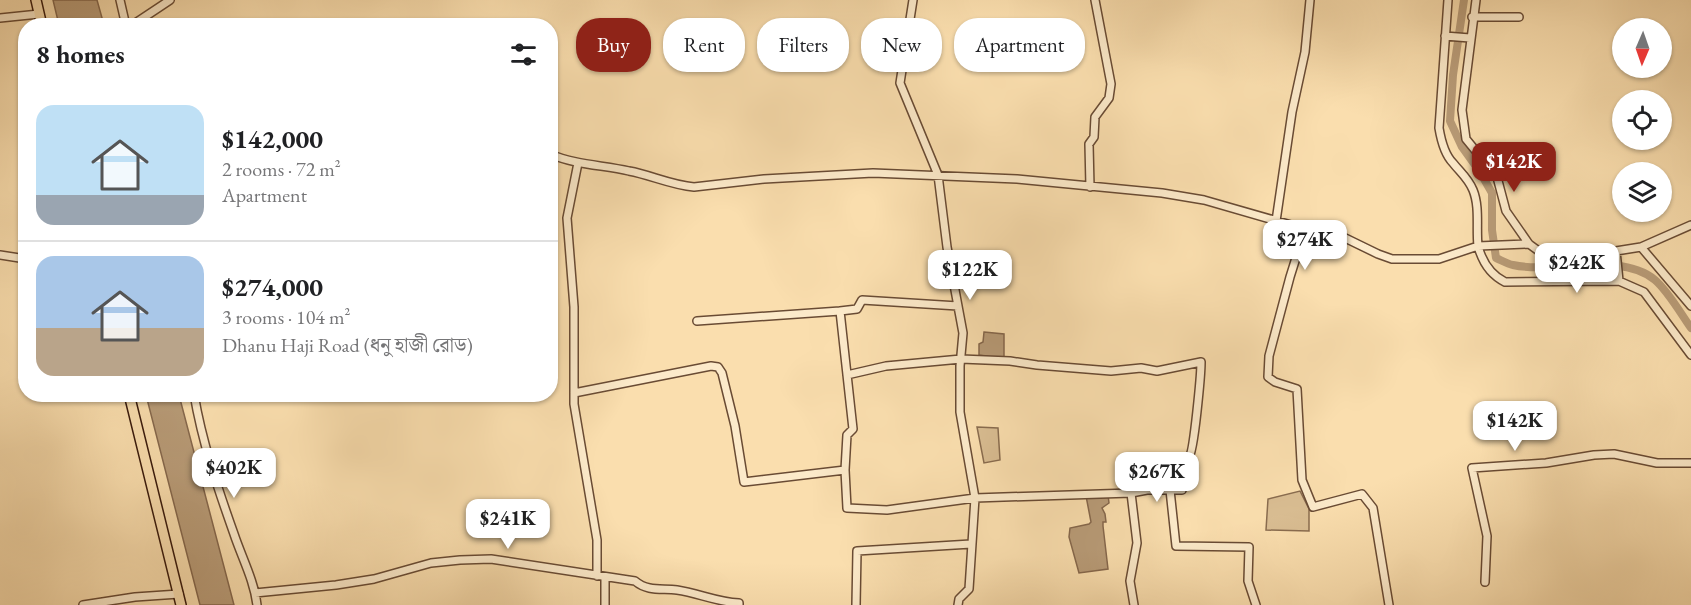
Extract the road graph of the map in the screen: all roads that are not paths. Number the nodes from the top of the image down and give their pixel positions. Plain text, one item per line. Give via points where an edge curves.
1 (36, 0) edge
2 (120, 0) edge
3 (170, 0) edge
4 (914, 0) edge
5 (1095, 0) edge
6 (1310, 0) edge
7 (1448, 0) edge
8 (1476, 0) edge
9 (39, 14) junction
10 (1472, 17) junction
11 (1519, 17) dead end
12 (0, 18) edge
13 (40, 18) edge
14 (124, 18) edge
15 (143, 18) edge
16 (1447, 36) junction
17 (1469, 38) junction
18 (558, 157) edge
19 (578, 163) junction
20 (938, 175) junction
21 (1090, 187) junction
22 (1276, 221) junction
23 (1691, 225) edge
24 (1305, 229) junction
25 (1526, 244) junction
26 (1480, 246) junction
27 (1641, 248) junction
28 (1616, 253) junction
29 (0, 255) edge
30 (18, 258) edge
31 (1619, 279) junction
32 (958, 306) junction
33 (1691, 306) edge
34 (840, 311) junction
35 (697, 321) dead end
36 (1691, 355) edge
37 (960, 359) junction
38 (847, 375) junction
39 (574, 393) junction
40 (131, 402) edge
41 (196, 402) edge
42 (1691, 463) edge
43 (845, 470) junction
44 (1170, 490) junction
45 (1182, 490) dead end
46 (1131, 493) junction
47 (975, 498) junction
48 (971, 544) junction
49 (601, 577) junction
50 (1485, 582) dead end
51 (255, 593) junction
52 (179, 594) junction
53 (704, 601) edge
54 (83, 605) edge
55 (181, 605) edge
56 (257, 605) edge
57 (605, 605) edge
58 (739, 605) edge
59 (856, 605) edge
60 (958, 605) edge
61 (1134, 605) edge
62 (1256, 605) edge
63 (1389, 605) edge

1 - 9 main road
2 - 14 street
3 - 15 street
4 - 20 street via 900,83
5 - 21 street via 1111,84 1109,98 1095,117 1094,136 1089,144
6 - 22 street
7 - 16 street
8 - 10 street
9 - 12 street
9 - 13 main road
10 - 11 street
10 - 17 street
16 - 17 street
16 - 26 street via 1441,141 1473,191
17 - 25 street via 1462,110 1466,139 1490,162 1506,211
18 - 19 street
19 - 20 street via 627,170 694,187 809,175
19 - 39 street via 567,218 574,307
20 - 21 street
20 - 32 street
21 - 22 street via 1204,200
22 - 24 street
23 - 27 street
24 - 26 street via 1341,236 1392,259 1440,259
24 - 63 street via 1269,356 1268,377 1297,389 1302,480 1313,507 1362,494 1373,508
25 - 26 street
25 - 28 street via 1540,252
26 - 31 street via 1481,256 1495,277 1505,282
27 - 28 street
27 - 33 street
28 - 31 street
29 - 30 street
31 - 36 street via 1644,292
32 - 34 street via 862,300 857,309
32 - 37 street via 963,333
34 - 35 street
34 - 38 street
37 - 38 street via 886,366
37 - 44 street via 1111,371 1157,371 1201,362 1193,449 1189,457 1172,466
37 - 47 street via 960,412
38 - 43 street via 853,429 847,435
39 - 43 street via 718,367 735,426 744,482
39 - 49 street
40 - 52 main road
41 - 51 street via 222,501
42 - 50 street via 1657,463 1614,454 1472,468 1487,536
43 - 47 street via 847,508 887,510
44 - 45 street
44 - 46 street
44 - 62 street via 1176,546 1249,547 1248,581
46 - 47 street
46 - 61 street via 1137,543 1130,581
47 - 48 street
48 - 59 street via 857,551
48 - 60 street via 969,589
49 - 51 street via 491,559 460,560 431,563 346,584
49 - 53 street via 635,581 647,589 677,590
49 - 57 street
51 - 56 street
52 - 54 street
52 - 55 main road
53 - 58 street

